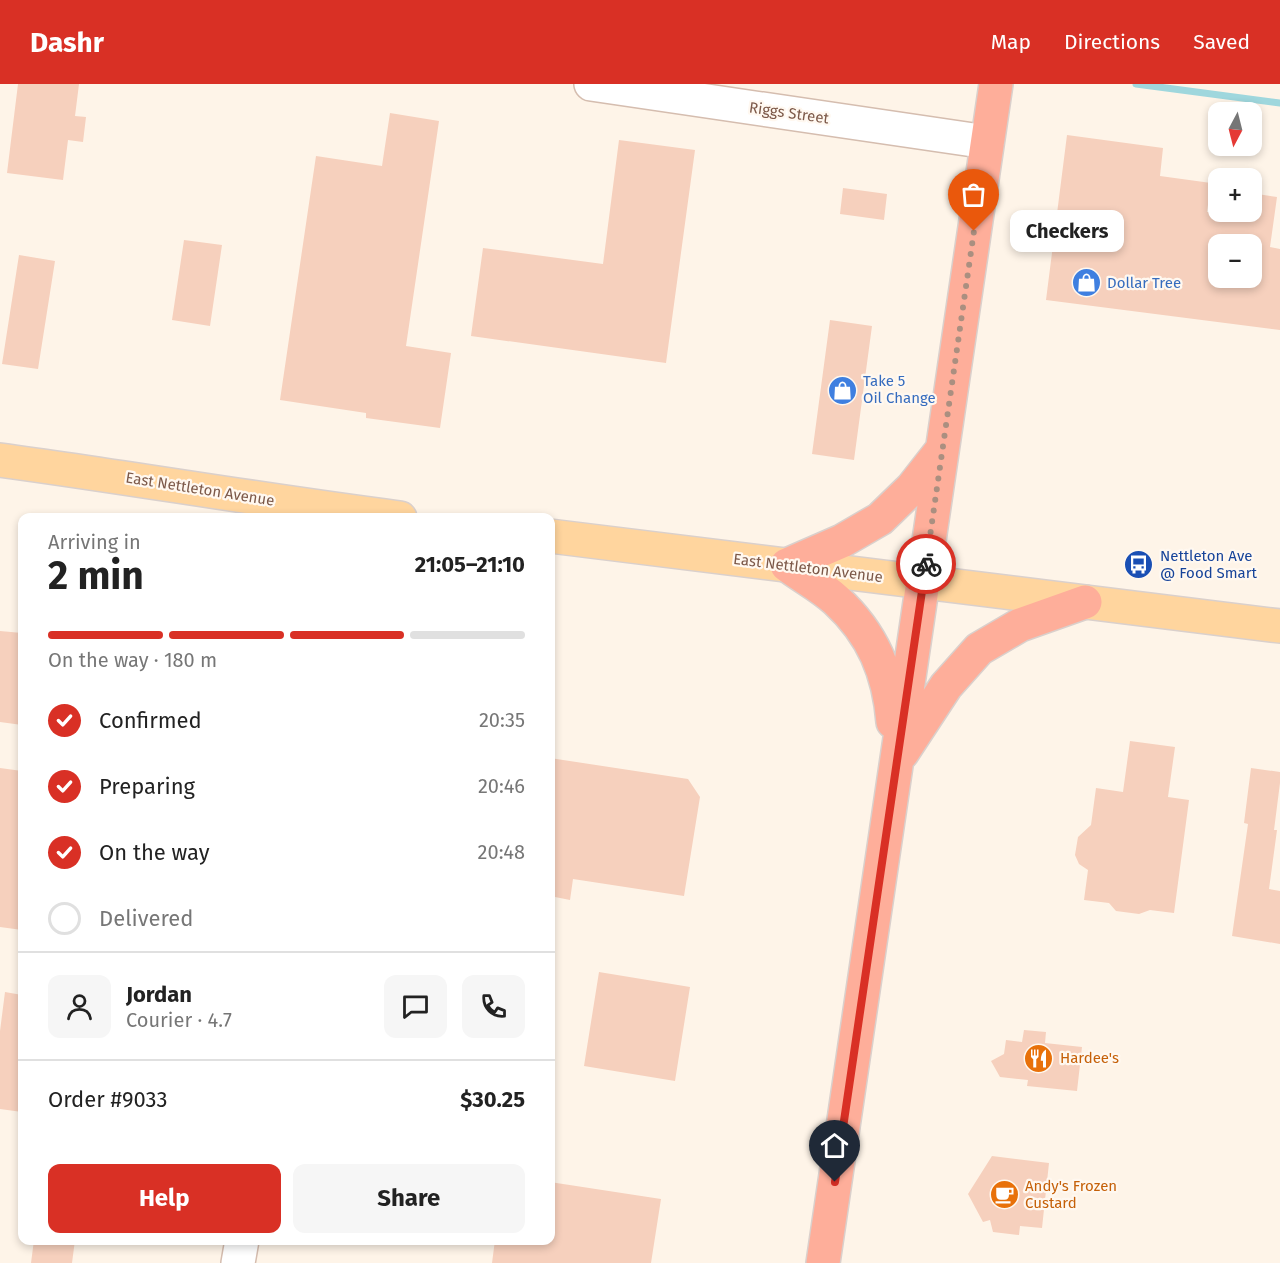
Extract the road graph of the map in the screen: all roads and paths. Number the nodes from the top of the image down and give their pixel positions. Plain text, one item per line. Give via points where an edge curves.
1 (591, 84) edge
2 (996, 84) edge
3 (987, 142) junction
4 (942, 450) junction
5 (0, 460) edge
6 (340, 513) edge
7 (555, 537) edge
8 (787, 566) junction
9 (923, 582) junction
10 (1085, 602) junction
11 (1280, 626) edge
12 (897, 762) junction
13 (241, 1245) edge
14 (238, 1263) edge
15 (823, 1263) edge

1 - 3 street, Riggs Street
2 - 3 highway
3 - 4 highway
4 - 8 highway via 912,488 880,519
4 - 9 highway
5 - 6 main road, East Nettleton Avenue
7 - 8 main road, East Nettleton Avenue
8 - 9 main road, East Nettleton Avenue
8 - 12 highway via 835,599 863,629 882,666 891,699
9 - 10 main road, East Nettleton Avenue
9 - 12 highway
10 - 11 main road, East Nettleton Avenue
10 - 12 highway via 1020,625 979,649 946,686
12 - 15 highway
13 - 14 street

